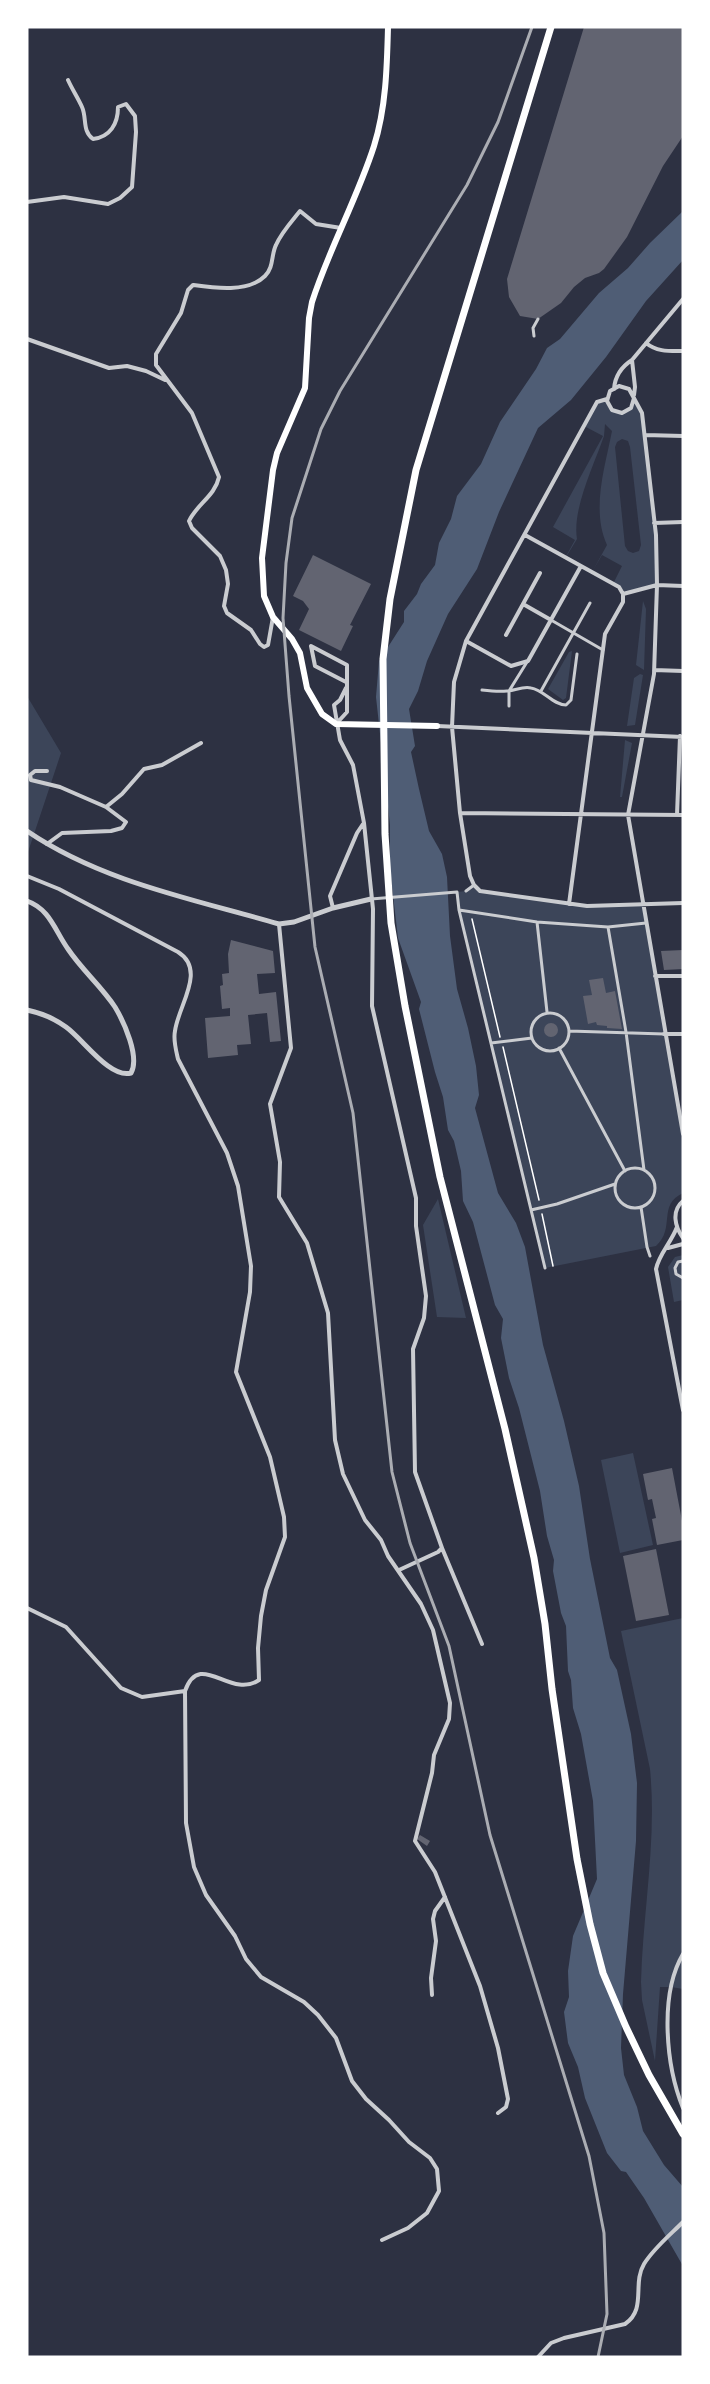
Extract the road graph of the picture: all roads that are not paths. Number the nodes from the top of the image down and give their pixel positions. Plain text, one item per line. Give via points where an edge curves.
1 (388, 27) edge
2 (551, 27) edge
3 (68, 80) dead end
4 (27, 202) edge
5 (341, 228) junction
6 (683, 299) edge
7 (538, 319) dead end
8 (534, 336) dead end
9 (27, 339) edge
10 (646, 343) junction
11 (683, 351) edge
12 (632, 360) junction
13 (166, 381) junction
14 (614, 389) junction
15 (634, 397) junction
16 (608, 399) junction
17 (644, 435) junction
18 (683, 436) edge
19 (683, 522) edge
20 (654, 523) junction
21 (525, 535) junction
22 (580, 566) junction
23 (540, 573) dead end
24 (657, 585) junction
25 (683, 586) edge
26 (623, 594) junction
27 (523, 603) junction
28 (590, 603) dead end
29 (273, 617) junction
30 (551, 620) junction
31 (574, 633) junction
32 (506, 635) dead end
33 (466, 641) junction
34 (603, 650) junction
35 (577, 654) dead end
36 (528, 661) junction
37 (654, 670) junction
38 (683, 671) edge
39 (346, 682) junction
40 (346, 687) junction
41 (482, 690) dead end
42 (509, 691) junction
43 (541, 691) junction
44 (509, 706) dead end
45 (336, 724) junction
46 (437, 726) joint
47 (452, 727) junction
48 (592, 733) junction
49 (643, 734) junction
50 (682, 736) edge
51 (201, 743) dead end
52 (47, 771) dead end
53 (106, 807) junction
54 (460, 813) junction
55 (581, 814) junction
56 (628, 815) junction
57 (680, 815) edge
58 (364, 823) junction
59 (27, 831) edge
60 (47, 844) junction
61 (27, 876) edge
62 (474, 885) junction
63 (466, 891) dead end
64 (371, 899) junction
65 (27, 901) edge
66 (683, 903) edge
67 (569, 904) junction
68 (643, 905) junction
69 (333, 908) junction
70 (459, 910) junction
71 (537, 922) junction
72 (646, 923) junction
73 (279, 924) junction
74 (608, 927) junction
75 (655, 976) junction
76 (683, 976) edge
77 (27, 1010) edge
78 (547, 1013) junction
79 (569, 1031) junction
80 (626, 1032) junction
81 (664, 1034) junction
82 (683, 1034) edge
83 (532, 1038) junction
84 (491, 1043) junction
85 (559, 1048) junction
86 (677, 1100) junction
87 (683, 1100) edge
88 (683, 1134) edge
89 (644, 1170) junction
90 (625, 1171) junction
91 (616, 1184) junction
92 (683, 1201) edge
93 (641, 1207) junction
94 (531, 1210) junction
95 (677, 1227) junction
96 (683, 1238) edge
97 (683, 1244) edge
98 (667, 1249) junction
99 (650, 1256) dead end
100 (683, 1261) edge
101 (544, 1268) dead end
102 (683, 1278) edge
103 (683, 1410) edge
104 (442, 1548) junction
105 (399, 1570) junction
106 (27, 1608) edge
107 (482, 1644) dead end
108 (184, 1691) junction
109 (445, 1897) junction
110 (683, 1954) edge
111 (432, 1995) dead end
112 (683, 2108) edge
113 (498, 2113) dead end
114 (683, 2134) edge
115 (683, 2222) edge
116 (382, 2240) dead end
117 (538, 2357) edge

1 - 5 main road via 387,70 374,147
2 - 114 main road via 416,470 403,532 383,658 385,834 391,923 440,1177 534,1558 577,1859 590,1924 603,1973 626,2027
3 - 4 street via 84,110 85,124 93,139 112,130 118,107 126,104 135,116 132,187 108,204 64,197
5 - 13 street via 316,224 300,211 275,246 274,260 265,276 229,289 193,285 156,354 156,365
5 - 29 main road via 312,302 305,388 273,470 261,575
6 - 10 street
7 - 8 street
9 - 13 street via 108,368 146,370
10 - 11 street via 661,351
10 - 12 street
12 - 14 street via 615,379
12 - 15 street
13 - 29 street via 192,412 219,477 217,486 189,520 220,556 228,584 226,613 251,630 264,647 268,645
14 - 15 street via 629,389
14 - 16 street
15 - 16 street via 631,408 622,413 612,410
15 - 17 street via 642,413
16 - 21 street via 597,402
17 - 18 street
17 - 20 street
19 - 20 street
20 - 24 street
21 - 22 street
21 - 33 street
22 - 26 street via 619,587
22 - 30 street
23 - 27 street
24 - 25 street
24 - 26 street
24 - 37 street
26 - 34 street via 623,602 605,634
27 - 30 street
27 - 32 street
28 - 31 street
29 - 45 main road via 300,653 313,702 321,714
30 - 31 street
30 - 36 street
31 - 34 street
31 - 43 street
33 - 36 street via 511,666
33 - 47 street via 454,682
34 - 48 street
35 - 43 street via 570,702 560,705
36 - 42 street
37 - 38 street
37 - 49 street
39 - 39 street via 315,666 311,646 347,665
39 - 40 street
40 - 45 street via 334,705
40 - 45 street via 347,712
41 - 42 street
42 - 43 street
42 - 44 street
45 - 46 main road
45 - 58 street via 353,765
46 - 47 street
47 - 48 street
47 - 54 street
48 - 49 street
48 - 55 street
49 - 50 street
49 - 56 street
50 - 57 street
51 - 53 street via 162,765 144,768
52 - 53 street via 35,771 31,780 60,787
53 - 60 street via 126,822 122,828 62,833
54 - 55 street
54 - 62 street
55 - 56 street
55 - 67 street
56 - 57 street
56 - 68 street
58 - 64 street
58 - 69 street via 330,896
59 - 60 street
60 - 73 street via 120,878
61 - 108 street via 59,889 187,958 190,980 174,1032 178,1059 226,1153 238,1186 251,1266 236,1372 270,1457 285,1537 261,1616 259,1680 250,1686 240,1686 207,1674 197,1675 189,1680
62 - 63 street
62 - 67 street via 490,894
64 - 69 street
64 - 70 street via 457,892
64 - 104 street via 372,1006 416,1198 426,1296 424,1318 413,1349 415,1472
65 - 77 street via 46,913 66,948 113,1005 134,1053 134,1068 131,1073 118,1073 66,1027
66 - 68 street
67 - 68 street
68 - 72 street
69 - 73 street
70 - 71 street
70 - 84 street
71 - 74 street
71 - 78 street
72 - 74 street
72 - 75 street
73 - 105 street via 291,1048 270,1104 280,1162 279,1197 307,1243 328,1313 335,1440 343,1474 364,1520
74 - 80 street
75 - 76 street
75 - 81 street
78 - 79 street via 560,1016
78 - 83 street via 536,1019
79 - 80 street
79 - 85 street via 567,1041
80 - 81 street
80 - 89 street
81 - 82 street
81 - 86 street
83 - 84 street
83 - 85 street via 543,1049
84 - 94 street
85 - 90 street
86 - 87 street
86 - 88 street
89 - 90 street
89 - 93 street via 654,1180 654,1193
90 - 91 street
91 - 93 street via 617,1196 625,1205
91 - 94 street
92 - 95 street via 676,1212
93 - 99 street
94 - 101 street
95 - 96 street
95 - 98 street
97 - 98 street
98 - 103 street via 656,1269
100 - 102 street via 675,1268
104 - 105 street
104 - 107 street
105 - 109 street via 433,1630 450,1703 415,1841
106 - 108 street via 66,1627 121,1688 142,1696
108 - 116 street via 187,1833 194,1867 206,1895 261,1977 318,2014 336,2038 352,2081 437,2169 439,2191 427,2214
109 - 111 street via 433,1919 436,1941
109 - 113 street via 480,1986 498,2048 508,2099 506,2107
110 - 112 street via 675,1972 668,2015 672,2076
115 - 117 street via 643,2265 639,2304 633,2319 551,2343

